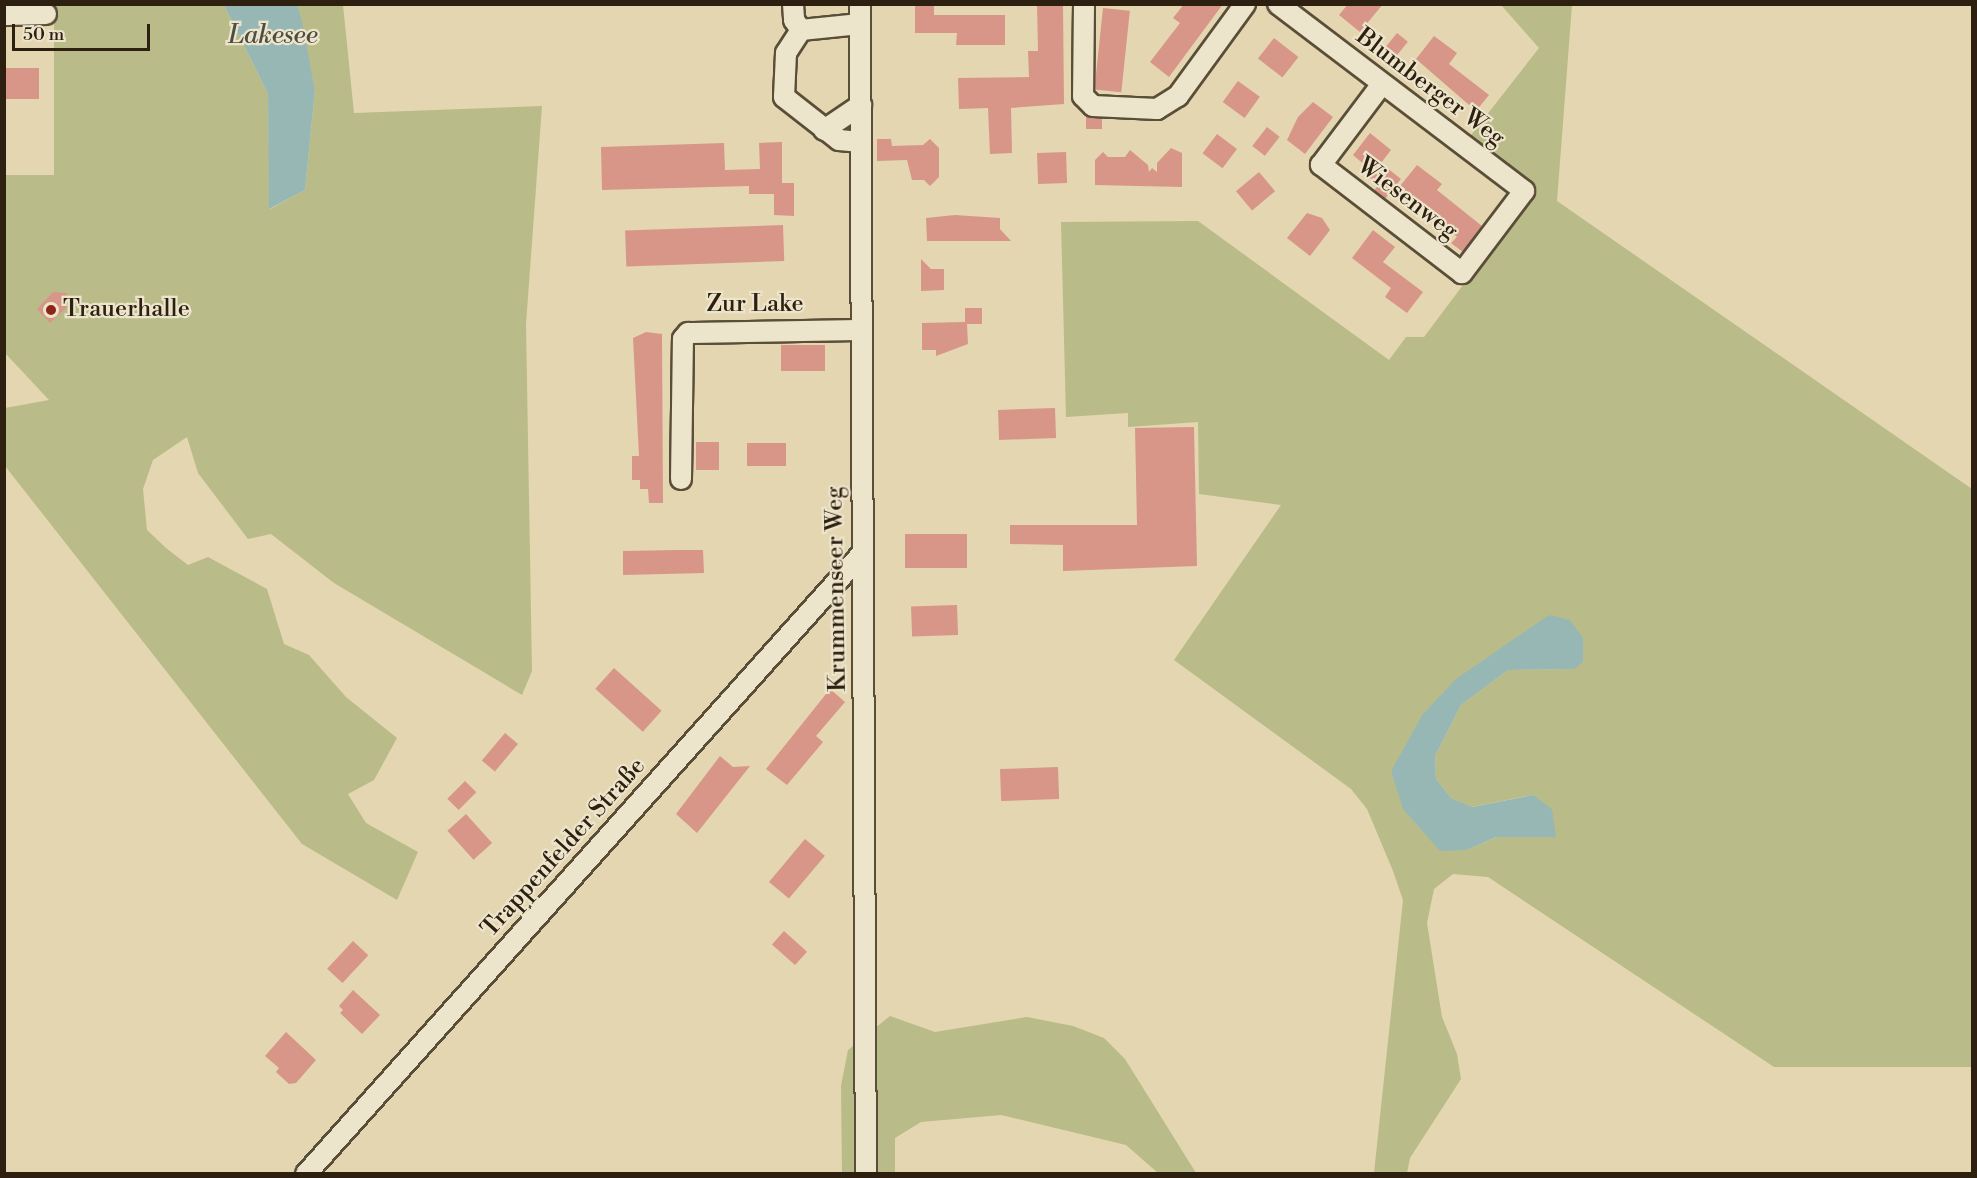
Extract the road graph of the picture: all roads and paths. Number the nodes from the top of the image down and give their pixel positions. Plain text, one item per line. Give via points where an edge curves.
1 (793, 4) edge
2 (1084, 4) edge
3 (1245, 4) edge
4 (1278, 4) edge
5 (46, 14) dead end
6 (860, 14) edge
7 (4, 15) edge
8 (801, 30) junction
9 (1382, 84) junction
10 (861, 105) junction
11 (824, 130) junction
12 (861, 142) junction
13 (1524, 191) joint
14 (862, 330) junction
15 (681, 479) dead end
16 (860, 556) junction
17 (306, 1173) edge
18 (866, 1173) edge

1 - 8 street via 794,20
2 - 3 street via 1083,96 1093,106 1157,109 1178,96
4 - 9 street, Blumberger Weg
5 - 7 street
6 - 8 street
6 - 10 street, Krummenseer Weg
8 - 11 street via 786,53 784,97
9 - 13 street, Blumberger Weg
9 - 13 street, Wiesenweg via 1321,165 1462,273
10 - 11 street
10 - 12 street, Krummenseer Weg
11 - 12 street via 839,140
12 - 14 street, Krummenseer Weg
14 - 15 street, Zur Lake via 688,333 683,339
14 - 16 street, Krummenseer Weg
16 - 17 street, Trappenfelder Straße
16 - 18 street, Krummenseer Weg

